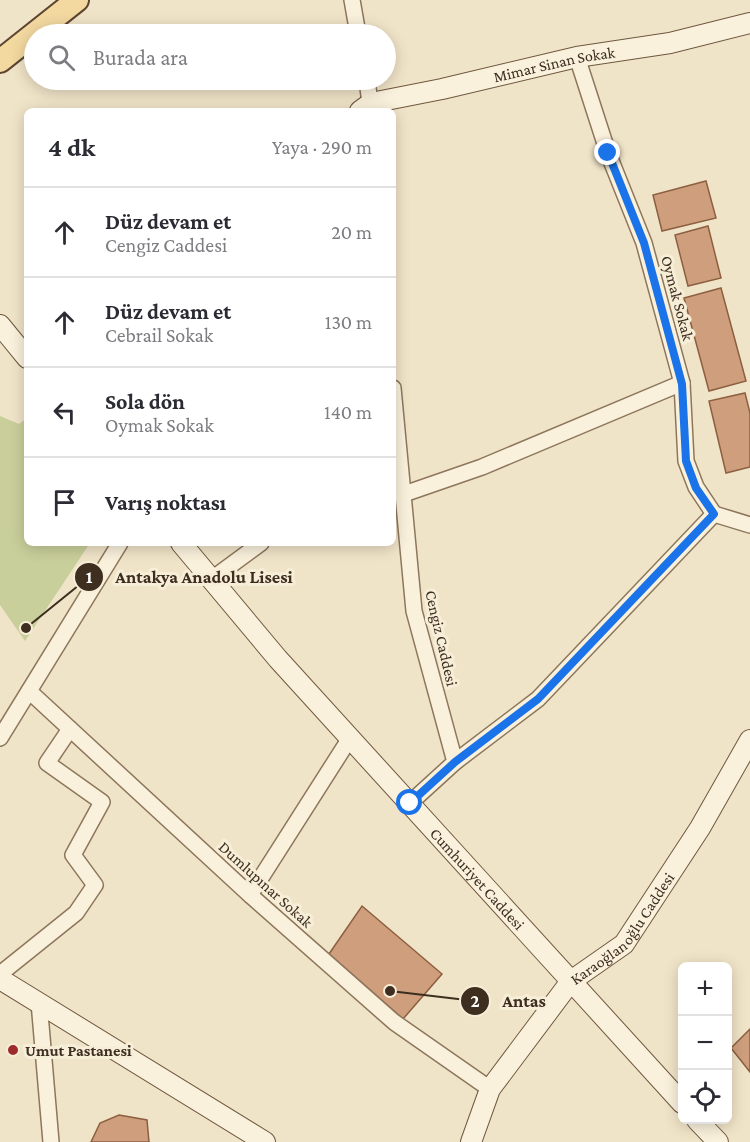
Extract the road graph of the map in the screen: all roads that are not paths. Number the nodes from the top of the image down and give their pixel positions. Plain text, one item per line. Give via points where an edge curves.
1 (77, 0) edge
2 (352, 0) edge
3 (750, 23) edge
4 (43, 24) edge
5 (356, 24) edge
6 (24, 37) edge
7 (3, 52) edge
8 (577, 57) junction
9 (367, 90) edge
10 (368, 108) edge
11 (0, 325) edge
12 (24, 354) edge
13 (682, 384) junction
14 (396, 443) edge
15 (404, 494) junction
16 (714, 514) junction
17 (750, 525) edge
18 (118, 546) edge
19 (184, 546) edge
20 (257, 546) edge
21 (212, 579) junction
22 (30, 691) junction
23 (70, 729) junction
24 (0, 738) edge
25 (350, 738) junction
26 (750, 740) edge
27 (455, 762) junction
28 (410, 803) junction
29 (250, 895) junction
30 (0, 974) edge
31 (0, 979) edge
32 (572, 981) junction
33 (39, 1002) junction
34 (490, 1089) junction
35 (678, 1099) edge
36 (702, 1124) edge
37 (51, 1142) edge
38 (265, 1142) edge
39 (471, 1142) edge
40 (718, 1142) edge

1 - 4 main road
2 - 5 street
3 - 8 main road, Mimar Sinan Sokak via 670,43
6 - 7 main road
8 - 10 main road, Mimar Sinan Sokak
8 - 13 street, Oymak Sokak via 608,153 644,243
9 - 10 street
11 - 12 main road
13 - 15 street via 482,467
13 - 16 street, Oymak Sokak via 686,461 696,488
14 - 15 street, Cengiz Caddesi
15 - 27 street, Cengiz Caddesi via 414,611
16 - 17 street
16 - 27 street via 538,699
18 - 22 street
19 - 21 main road, Cumhuriyet Caddesi
20 - 21 street
21 - 25 main road, Cumhuriyet Caddesi
22 - 23 street, Dumlupınar Sokak
22 - 24 street
23 - 29 street, Dumlupınar Sokak
23 - 30 street via 47,763 102,802 73,855 95,885 76,913
25 - 28 main road, Cumhuriyet Caddesi
25 - 29 street
26 - 32 main road, Karaoğlanoğlu Caddesi via 700,828 624,944
27 - 28 street
28 - 32 main road, Cumhuriyet Caddesi
29 - 34 street, Dumlupınar Sokak via 394,1022
31 - 33 main road
32 - 34 main road, Karaoğlanoğlu Caddesi
32 - 35 main road, Cumhuriyet Caddesi
33 - 37 street
33 - 38 main road
34 - 39 main road, Karaoğlanoğlu Caddesi
36 - 40 main road

